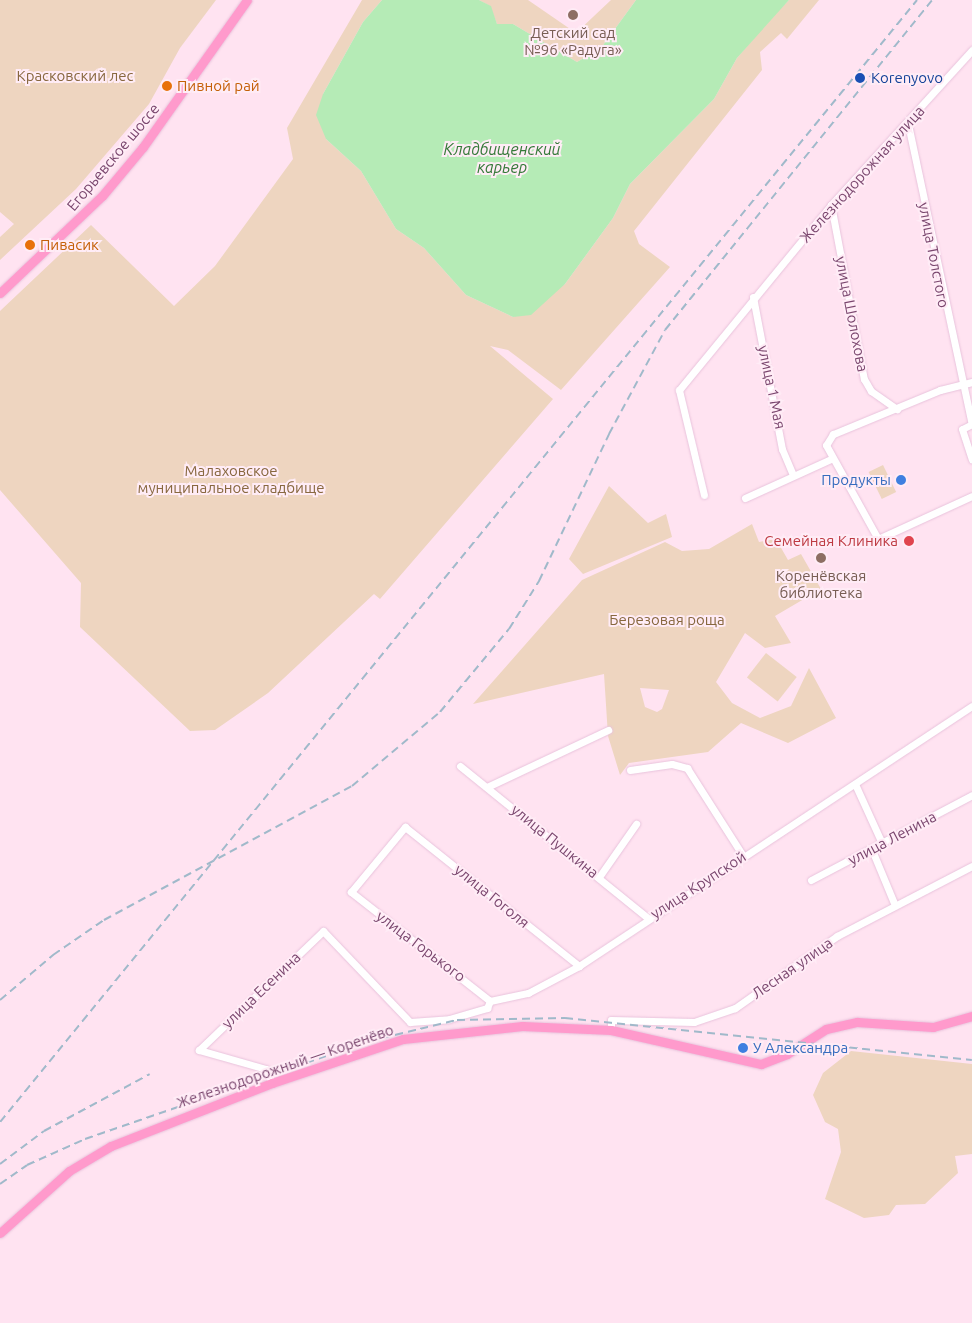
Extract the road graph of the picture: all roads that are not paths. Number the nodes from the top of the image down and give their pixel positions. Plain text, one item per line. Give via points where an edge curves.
1 (247, 0) edge
2 (972, 50) edge
3 (908, 124) junction
4 (831, 205) junction
5 (0, 293) edge
6 (753, 297) junction
7 (972, 382) edge
8 (961, 386) junction
9 (897, 409) junction
10 (831, 459) junction
11 (972, 459) edge
12 (793, 475) junction
13 (704, 495) dead end
14 (972, 496) edge
15 (745, 498) dead end
16 (972, 706) edge
17 (608, 730) dead end
18 (460, 766) dead end
19 (630, 770) dead end
20 (855, 784) junction
21 (487, 787) junction
22 (972, 795) edge
23 (636, 824) dead end
24 (405, 827) joint
25 (881, 841) junction
26 (872, 850) junction
27 (743, 856) junction
28 (972, 866) edge
29 (598, 876) junction
30 (811, 880) dead end
31 (894, 903) junction
32 (648, 918) junction
33 (579, 966) junction
34 (490, 1001) junction
35 (972, 1016) edge
36 (410, 1022) joint
37 (611, 1030) junction
38 (272, 1082) junction
39 (0, 1233) edge

1 - 5 main road, Егорьевское шоссе via 143,147 84,214
2 - 3 street, Железнодорожная улица
3 - 4 street, Железнодорожная улица
3 - 8 street, улица Толстого
4 - 6 street, Железнодорожная улица
4 - 9 street, улица Шолохова via 864,379 871,391
6 - 12 street, улица 1 Мая via 782,449
6 - 13 street, Железнодорожная улица via 679,390
7 - 8 street
8 - 9 street
8 - 11 street, улица Толстого via 972,424 962,429
9 - 10 street via 833,434 826,445
10 - 12 street
10 - 14 street via 878,539
12 - 15 street
16 - 20 street, улица Крупской
17 - 21 street
18 - 21 street, улица Пушкина
19 - 27 street via 672,764 686,768
20 - 25 street
20 - 27 street, улица Крупской
21 - 29 street, улица Пушкина
22 - 25 street, улица Ленина
23 - 29 street
24 - 33 street, улица Гоголя
24 - 34 street, улица Горького via 351,892
25 - 26 street, улица Ленина
26 - 30 street, улица Ленина
26 - 31 street
27 - 32 street, улица Крупской
28 - 31 street, Лесная улица
29 - 32 street, улица Пушкина
31 - 37 street, Лесная улица via 817,949 735,1008 694,1022 611,1020
32 - 33 street, улица Крупской
33 - 34 street, улица Крупской via 528,993
34 - 36 street, улица Крупской via 487,1008 448,1020
35 - 37 main road, Железнодорожный — Коренёво via 933,1027 857,1022 812,1036 787,1054 761,1064
36 - 38 street, улица Есенина via 323,931 199,1050 266,1069
37 - 38 main road, Железнодорожный — Коренёво via 522,1026 467,1029 386,1043
38 - 39 main road, Железнодорожный — Коренёво via 111,1146 69,1170

